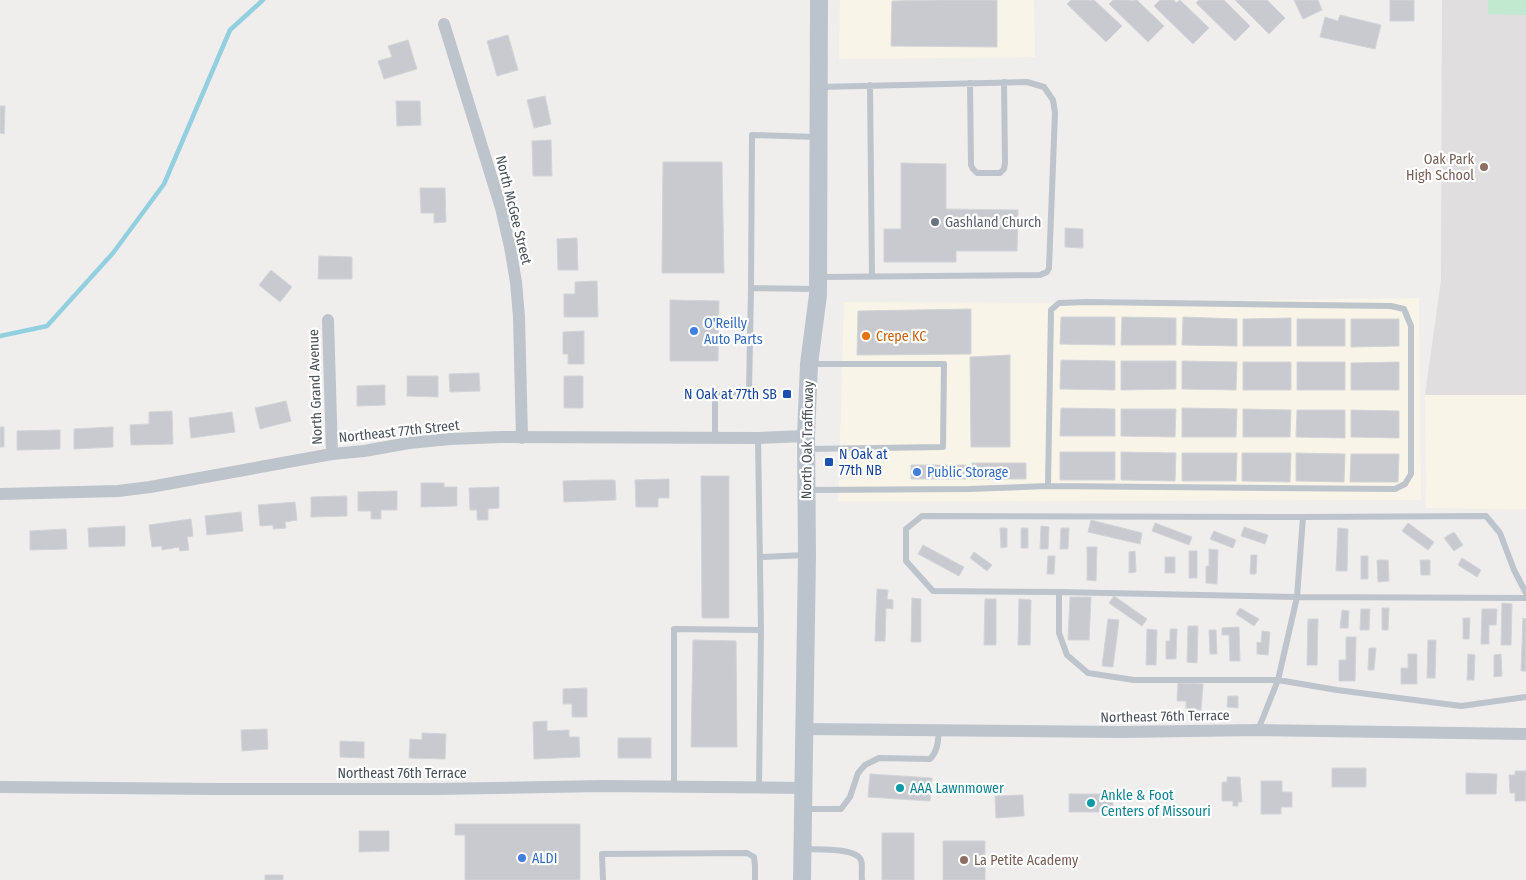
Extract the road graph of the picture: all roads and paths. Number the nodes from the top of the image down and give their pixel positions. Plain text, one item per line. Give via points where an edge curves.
1 (819, 0) edge
2 (444, 24) dead end
3 (1004, 82) junction
4 (970, 83) junction
5 (870, 85) junction
6 (819, 86) junction
7 (819, 137) junction
8 (872, 277) junction
9 (818, 283) junction
10 (751, 288) junction
11 (328, 320) dead end
12 (809, 364) junction
13 (522, 438) junction
14 (715, 438) junction
15 (758, 438) junction
16 (806, 442) junction
17 (332, 454) junction
18 (1048, 486) junction
19 (805, 490) junction
20 (0, 494) edge
21 (1303, 517) junction
22 (807, 555) junction
23 (760, 557) junction
24 (1059, 592) junction
25 (1526, 593) edge
26 (1297, 597) junction
27 (1526, 598) edge
28 (761, 630) junction
29 (1278, 680) junction
30 (1526, 697) edge
31 (804, 729) junction
32 (939, 730) junction
33 (1258, 730) junction
34 (1526, 734) edge
35 (0, 787) edge
36 (674, 787) junction
37 (759, 788) junction
38 (804, 788) junction
39 (804, 809) junction
40 (802, 849) junction
41 (603, 880) edge
42 (755, 880) edge
43 (802, 880) edge
44 (862, 880) edge

1 - 6 main road, North Oak Trafficway
2 - 13 street, North McGee Street via 510,247 520,317
3 - 4 lane
3 - 4 lane via 1005,163 1000,173 977,173 971,165
3 - 8 lane via 1044,86 1053,100 1047,272 1040,275
4 - 5 lane
5 - 6 lane
5 - 8 lane
6 - 7 main road, North Oak Trafficway
7 - 9 main road, North Oak Trafficway
7 - 10 lane via 752,135
8 - 9 lane
9 - 10 lane
9 - 12 main road, North Oak Trafficway
10 - 14 lane via 749,392 715,393
11 - 17 street, North Grand Avenue
12 - 16 main road, North Oak Trafficway
12 - 16 lane via 944,364 943,447
13 - 14 street, Northeast 77th Street
13 - 17 street, Northeast 77th Street via 450,439
14 - 15 street, Northeast 77th Street
15 - 16 street, Northeast 77th Street
15 - 23 lane
16 - 19 main road, North Oak Trafficway
17 - 20 street, Northeast 77th Street via 150,488
18 - 18 lane via 1396,489 1405,484 1411,474 1411,326 1404,309 1391,306 1059,304 1050,310
18 - 19 lane
19 - 22 main road, North Oak Trafficway
21 - 24 lane via 922,516 906,529 906,561 933,591
21 - 25 lane via 1486,516 1500,532
21 - 26 lane
22 - 23 lane
22 - 31 main road, North Oak Trafficway
23 - 28 lane
24 - 26 lane
24 - 29 lane via 1059,634 1067,655 1088,673 1134,680
26 - 27 lane
26 - 29 lane
28 - 36 lane via 674,629
28 - 37 lane
29 - 30 lane via 1461,706
29 - 33 lane
31 - 32 street, Northeast 76th Terrace
31 - 38 main road, North Oak Trafficway
32 - 33 street, Northeast 76th Terrace
32 - 39 lane via 935,754 930,759 879,758 858,773 850,797 841,809
33 - 34 street, Northeast 76th Terrace
35 - 36 street, Northeast 76th Terrace
36 - 37 street, Northeast 76th Terrace
37 - 38 street, Northeast 76th Terrace
38 - 39 main road, North Oak Trafficway
39 - 40 main road, North Oak Trafficway
40 - 43 main road, North Oak Trafficway
40 - 44 lane via 850,851 861,860
41 - 42 lane via 602,854 747,853 754,857

